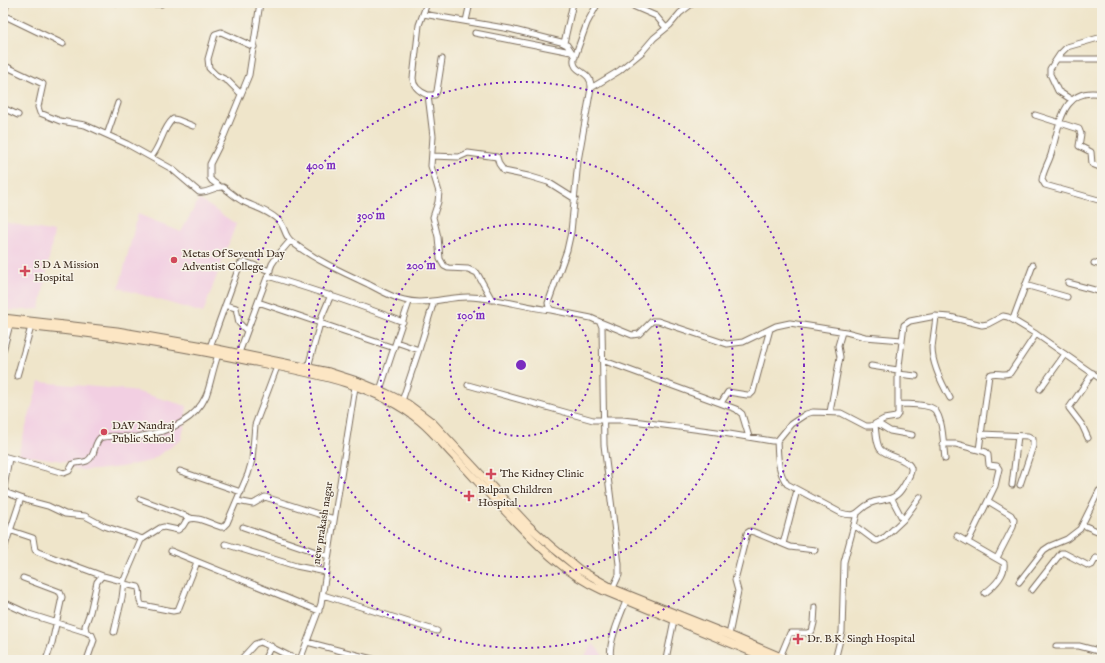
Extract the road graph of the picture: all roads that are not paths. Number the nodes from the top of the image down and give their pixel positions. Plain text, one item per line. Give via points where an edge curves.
1 (7, 3) edge
2 (118, 3) edge
3 (260, 3) edge
4 (427, 3) edge
5 (470, 3) edge
6 (573, 3) edge
7 (598, 3) edge
8 (626, 3) edge
9 (694, 3) edge
10 (161, 4) edge
11 (423, 14) junction
12 (3, 15) edge
13 (466, 21) junction
14 (666, 28) junction
15 (475, 33) dead end
16 (1102, 37) edge
17 (564, 43) junction
18 (63, 44) dead end
19 (254, 47) junction
20 (571, 52) junction
21 (575, 57) junction
22 (442, 59) dead end
23 (1057, 59) junction
24 (1102, 59) edge
25 (3, 65) edge
26 (591, 88) junction
27 (241, 94) junction
28 (1102, 94) edge
29 (428, 95) junction
30 (1072, 100) junction
31 (118, 103) dead end
32 (3, 108) edge
33 (18, 115) dead end
34 (1035, 115) dead end
35 (1059, 122) junction
36 (193, 126) dead end
37 (107, 135) junction
38 (432, 156) junction
39 (151, 157) junction
40 (1102, 168) edge
41 (219, 186) junction
42 (575, 199) junction
43 (1102, 201) edge
44 (290, 240) junction
45 (1094, 263) dead end
46 (1033, 265) dead end
47 (1102, 265) edge
48 (269, 273) junction
49 (1068, 283) dead end
50 (1025, 285) junction
51 (1102, 292) edge
52 (332, 295) junction
53 (1067, 297) dead end
54 (492, 300) junction
55 (434, 301) junction
56 (258, 302) junction
57 (410, 302) junction
58 (225, 305) junction
59 (551, 310) junction
60 (936, 316) junction
61 (3, 318) edge
62 (1013, 318) junction
63 (320, 322) junction
64 (403, 322) junction
65 (600, 322) junction
66 (6, 324) edge
67 (31, 326) junction
68 (770, 328) junction
69 (247, 331) junction
70 (842, 332) junction
71 (1036, 334) junction
72 (902, 340) junction
73 (395, 345) junction
74 (210, 347) junction
75 (419, 350) junction
76 (3, 351) edge
77 (239, 353) junction
78 (1065, 354) junction
79 (218, 355) junction
80 (602, 360) junction
81 (278, 364) junction
82 (871, 366) dead end
83 (308, 367) junction
84 (898, 372) junction
85 (1093, 373) junction
86 (17, 376) dead end
87 (916, 376) dead end
88 (1102, 380) edge
89 (468, 385) dead end
90 (355, 387) junction
91 (1040, 389) dead end
92 (380, 390) junction
93 (950, 398) dead end
94 (402, 401) junction
95 (720, 403) junction
96 (898, 404) junction
97 (830, 412) junction
98 (603, 420) junction
99 (876, 424) junction
100 (981, 434) junction
101 (912, 435) dead end
102 (1018, 436) junction
103 (750, 437) junction
104 (1088, 438) dead end
105 (777, 441) junction
106 (943, 444) junction
107 (979, 450) junction
108 (3, 456) edge
109 (9, 458) junction
110 (945, 459) dead end
111 (180, 471) dead end
112 (1012, 485) dead end
113 (1020, 485) dead end
114 (1102, 489) edge
115 (798, 490) junction
116 (241, 492) junction
117 (920, 497) dead end
118 (21, 498) junction
119 (140, 499) dead end
120 (892, 499) junction
121 (237, 501) junction
122 (988, 501) junction
123 (857, 514) junction
124 (191, 518) junction
125 (334, 519) junction
126 (903, 520) junction
127 (854, 525) junction
128 (1083, 525) junction
129 (243, 527) dead end
130 (3, 528) edge
131 (10, 530) junction
132 (1102, 533) edge
133 (957, 536) dead end
134 (143, 539) junction
135 (968, 542) junction
136 (225, 544) dead end
137 (783, 544) junction
138 (815, 550) dead end
139 (3, 552) edge
140 (171, 552) dead end
141 (328, 556) junction
142 (997, 558) junction
143 (1102, 559) edge
144 (197, 562) junction
145 (326, 572) junction
146 (103, 576) junction
147 (23, 578) dead end
148 (124, 582) junction
149 (1019, 582) dead end
150 (1032, 590) dead end
151 (612, 591) junction
152 (985, 593) dead end
153 (323, 595) junction
154 (628, 598) junction
155 (3, 602) edge
156 (815, 607) dead end
157 (319, 611) junction
158 (674, 620) junction
159 (57, 623) junction
160 (437, 631) dead end
161 (86, 632) junction
162 (114, 632) dead end
163 (729, 635) junction
164 (307, 642) junction
165 (271, 646) junction
166 (1056, 646) dead end
167 (1102, 652) edge
168 (243, 657) dead end
169 (355, 657) edge
170 (780, 657) junction
171 (666, 659) edge
172 (46, 660) edge
173 (87, 660) edge
174 (264, 660) edge
175 (301, 660) edge
176 (376, 660) edge
177 (612, 660) edge
178 (771, 660) edge
179 (788, 660) edge
180 (835, 660) edge

1 - 12 street
2 - 10 street
3 - 19 street
4 - 11 street
5 - 13 street
6 - 17 street
7 - 21 street via 587,23
8 - 14 street via 656,16
9 - 14 street
11 - 13 street
11 - 29 street via 419,25 412,78 419,90
12 - 18 street
13 - 17 street
14 - 26 street via 642,52
15 - 20 street
16 - 23 street via 1067,47
17 - 20 street
19 - 27 street via 251,70
19 - 27 street via 218,32 215,34 208,59 209,68
20 - 21 street
21 - 26 street via 573,64 587,75
22 - 29 street via 437,91 435,95
23 - 24 street
23 - 30 street via 1050,69 1050,74 1058,91
25 - 37 street via 43,84 38,107 40,113 60,121 85,125
26 - 42 street via 578,160
27 - 41 street via 210,164 210,178
28 - 30 street via 1078,95
29 - 38 street via 433,136
30 - 35 street
31 - 37 street
32 - 33 street
34 - 35 street
35 - 40 street via 1079,129 1079,146 1090,150 1092,164
35 - 43 street via 1052,151 1042,176 1043,182 1045,185
36 - 39 street via 173,119
37 - 39 street
38 - 42 street via 459,157 468,153 498,157 504,172 548,182
38 - 54 street via 432,171 439,192 433,217 442,263 448,268 468,269 477,273
39 - 41 street via 178,173 199,192 206,192
41 - 44 street via 276,217 284,225
42 - 59 street via 567,250 549,299
44 - 48 street via 275,259
44 - 57 street via 345,274
45 - 47 street
46 - 50 street
48 - 52 street
48 - 56 street
48 - 58 street via 245,262 240,264
49 - 51 street
50 - 53 street
50 - 62 street
52 - 63 street
52 - 64 street
54 - 55 street via 468,297
54 - 59 street
55 - 57 street
55 - 75 street
56 - 63 street
56 - 69 street
57 - 64 street
58 - 69 street via 236,308 239,323
58 - 74 street
59 - 65 street
60 - 62 street via 982,325 1003,316
60 - 72 street via 906,323
60 - 93 street via 933,357
61 - 74 main road via 154,336
62 - 71 street
63 - 73 street
63 - 83 street
64 - 73 street
65 - 68 street via 632,335 639,334 652,321 658,321 727,344 743,342 759,336
65 - 80 street
66 - 67 main road
66 - 76 street
67 - 79 main road via 116,337
67 - 86 street
68 - 70 street via 790,323
68 - 95 street via 754,392 750,395 728,392
69 - 77 street
70 - 72 street
70 - 97 street
71 - 78 street
71 - 100 street via 1010,373 989,375
72 - 84 street
73 - 75 street
73 - 92 street
74 - 77 main road
75 - 94 street
77 - 81 main road
78 - 85 street
78 - 91 street
79 - 81 main road
79 - 109 street via 202,404 190,417 167,431 135,437 100,438 91,458 86,462 73,464 69,471 64,473
80 - 95 street
80 - 98 street
81 - 83 main road
81 - 90 main road
81 - 116 street via 255,424 250,468
82 - 84 street
83 - 92 main road
84 - 87 street
84 - 96 street
85 - 88 street
85 - 104 street via 1069,408
89 - 98 street via 593,420
90 - 125 street, new prakash nagar
90 - 151 main road via 395,403 420,421 548,555 579,579
92 - 94 main road
94 - 151 main road via 432,422 552,548
95 - 103 street via 742,414
96 - 99 street via 896,417 884,419
96 - 106 street via 929,406 938,412
97 - 99 street via 847,415 866,426
97 - 105 street via 806,414 791,424
98 - 103 street via 655,423
98 - 151 street via 604,450 619,564 619,575
99 - 101 street via 890,431
99 - 120 street via 880,448 886,454 907,462 911,469 901,491
100 - 102 street
100 - 107 street
102 - 112 street
102 - 113 street via 1032,437 1034,442
103 - 105 street
105 - 115 street via 781,474 787,484
106 - 107 street via 956,444
106 - 110 street
107 - 122 street via 987,453 989,464 999,469
108 - 109 street
109 - 118 street via 5,490
111 - 116 street
114 - 128 street
115 - 123 street via 841,513
115 - 137 street
116 - 121 street
117 - 126 street
118 - 131 street
118 - 134 street via 65,514 85,516 112,529
119 - 124 street
120 - 123 street via 871,503
120 - 126 street
121 - 124 street via 224,527
121 - 125 street via 253,504 265,497
122 - 135 street
122 - 142 street via 1011,515 1014,520
123 - 127 street
124 - 134 street via 178,530 160,528
125 - 141 street, new prakash nagar
126 - 127 street via 877,541
127 - 180 street via 844,562 842,632
128 - 132 street
128 - 149 street via 1067,539 1044,550
129 - 141 street
130 - 131 street
131 - 139 street
131 - 146 street via 33,538 35,550 38,552
133 - 135 street
134 - 148 street via 139,543
135 - 142 street
136 - 145 street via 296,566
137 - 138 street
137 - 163 street via 754,532 750,531 748,534 735,580 738,591
140 - 144 street
141 - 145 street, new prakash nagar
142 - 152 street via 1004,563 1004,570 996,584
143 - 150 street via 1096,558 1089,566 1061,553
144 - 148 street via 178,610 142,605 138,587
144 - 157 street
145 - 153 street, new prakash nagar
146 - 148 street
146 - 161 street via 96,582 85,626
147 - 159 street via 62,594
148 - 162 street
151 - 154 main road
153 - 157 street, new prakash nagar
153 - 160 street
154 - 158 main road
154 - 163 main road
154 - 177 street via 611,644 609,654
155 - 159 street
156 - 170 street via 812,631 790,633
157 - 164 street, new prakash nagar
158 - 171 street
158 - 178 main road
159 - 161 street
159 - 172 street
161 - 173 street via 92,635 94,640
163 - 170 main road
164 - 169 street
164 - 175 street, new prakash nagar
165 - 168 street via 257,642
165 - 174 street
165 - 175 street
166 - 167 street via 1079,646
169 - 176 street
170 - 179 main road

